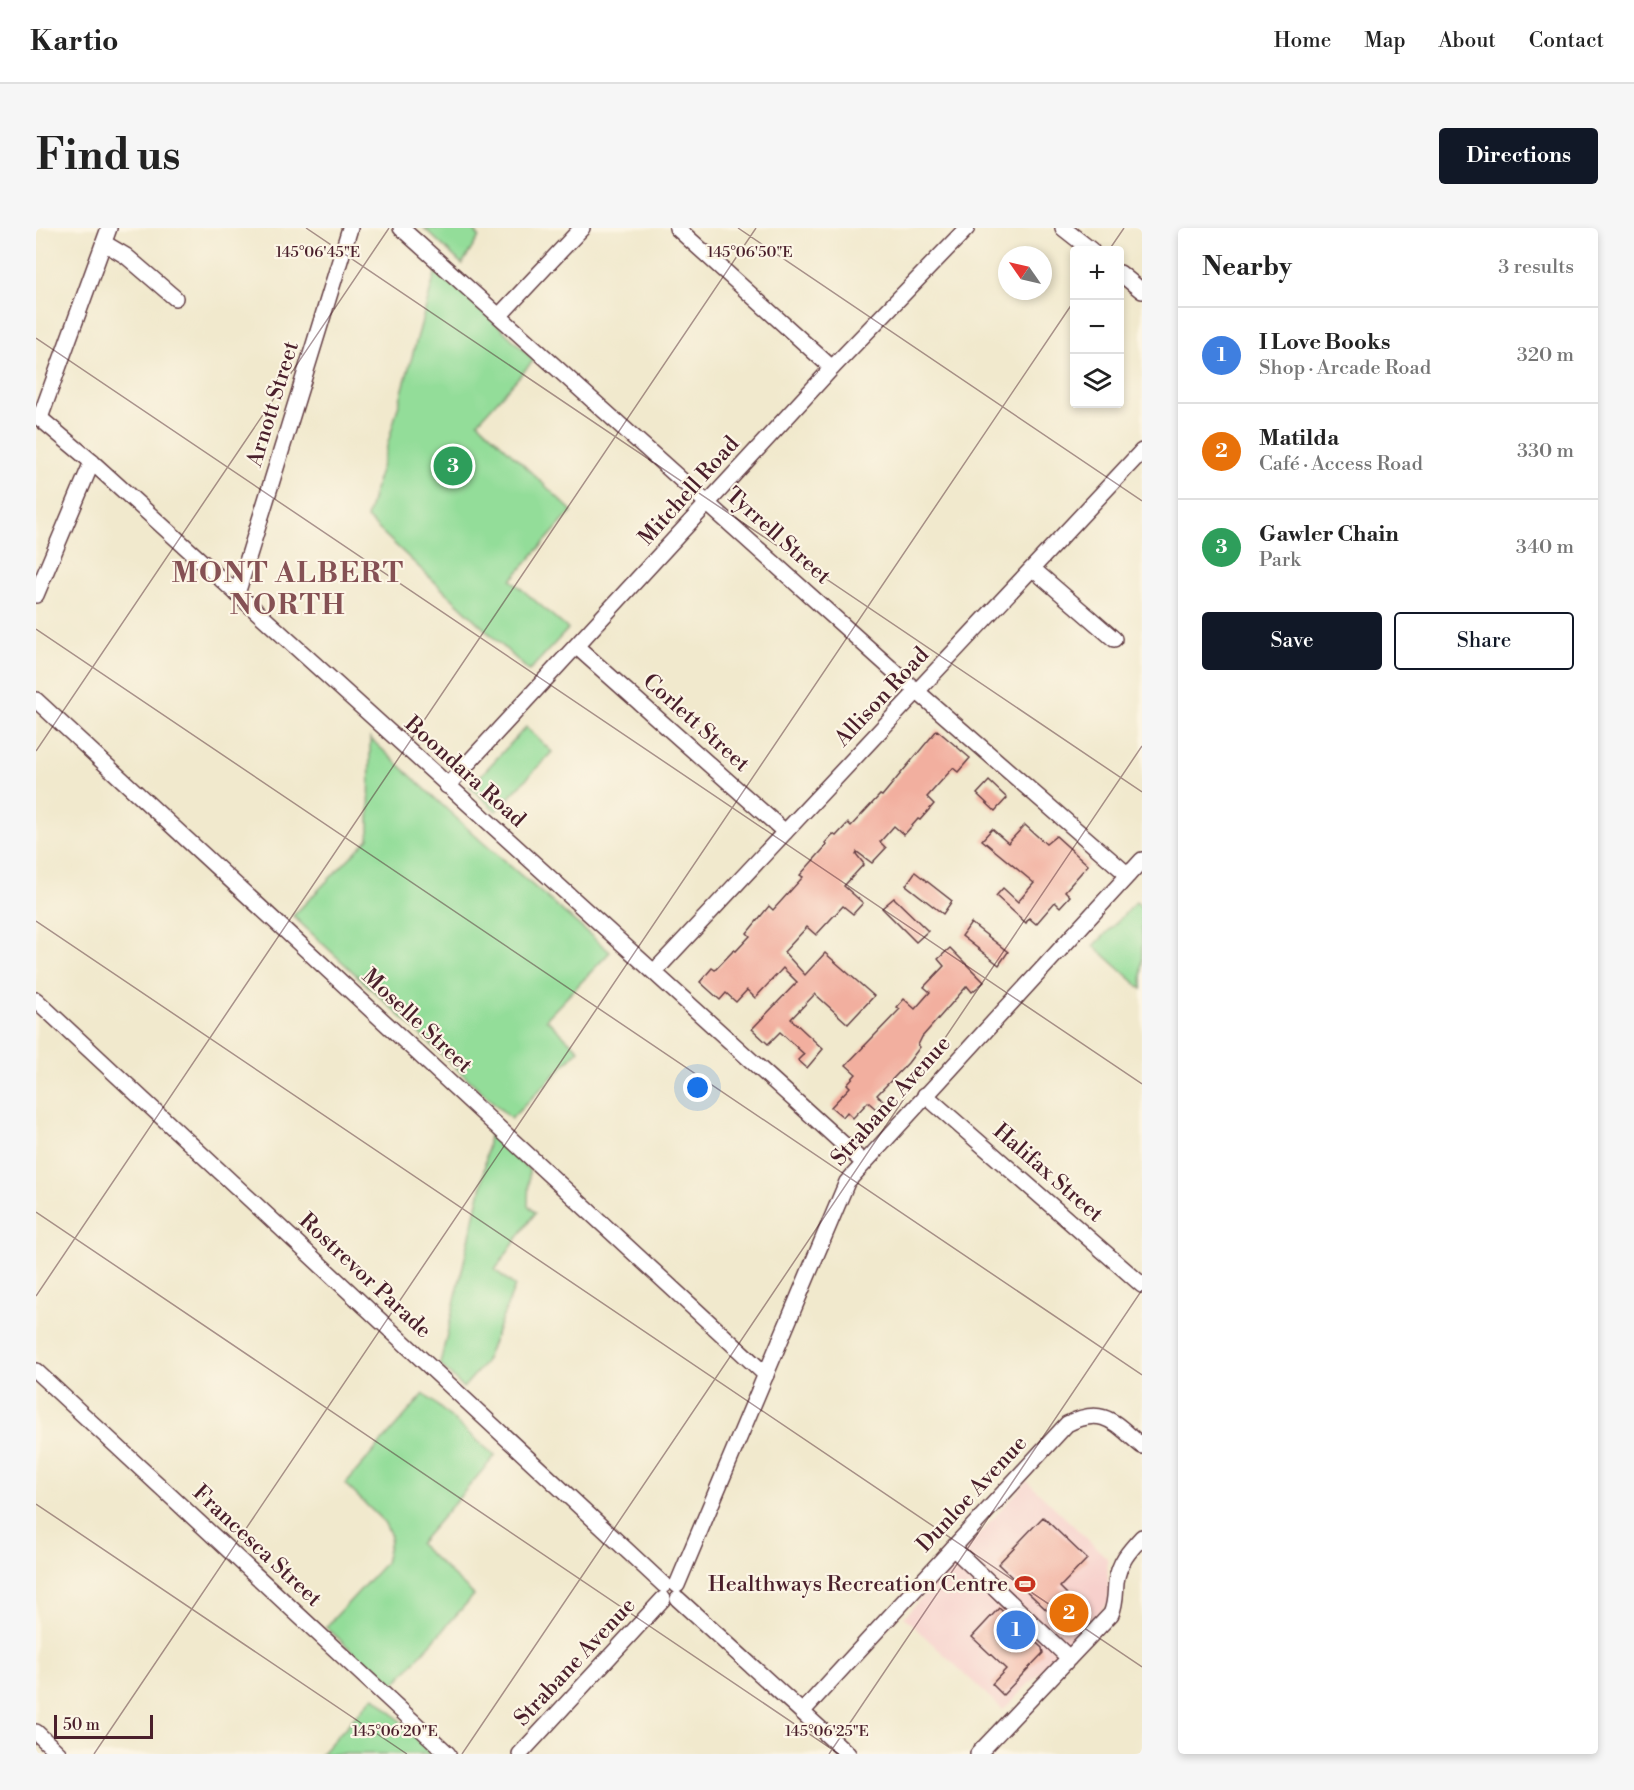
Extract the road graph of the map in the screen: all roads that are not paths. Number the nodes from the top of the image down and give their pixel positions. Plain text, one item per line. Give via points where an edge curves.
1 (109, 228) edge
2 (350, 228) edge
3 (401, 228) edge
4 (582, 228) edge
5 (677, 228) edge
6 (967, 228) edge
7 (1063, 228) edge
8 (104, 243) junction
9 (1086, 246) edge
10 (1124, 277) edge
11 (1142, 291) edge
12 (175, 298) dead end
13 (500, 315) junction
14 (832, 368) junction
15 (38, 417) edge
16 (1142, 451) edge
17 (92, 462) junction
18 (708, 504) junction
19 (1033, 569) junction
20 (237, 594) junction
21 (36, 595) edge
22 (1114, 639) dead end
23 (577, 647) junction
24 (917, 692) junction
25 (36, 700) edge
26 (447, 786) junction
27 (785, 832) junction
28 (1142, 860) edge
29 (1128, 875) junction
30 (654, 972) junction
31 (36, 1000) edge
32 (924, 1095) junction
33 (864, 1163) junction
34 (1142, 1285) edge
35 (36, 1371) edge
36 (766, 1375) junction
37 (1142, 1446) edge
38 (1142, 1537) edge
39 (953, 1548) junction
40 (670, 1592) junction
41 (1069, 1658) junction
42 (802, 1712) junction
43 (36, 1732) edge
44 (59, 1754) edge
45 (448, 1754) edge
46 (520, 1754) edge
47 (848, 1754) edge
48 (978, 1754) edge

1 - 8 street
2 - 20 street, Arnott Street
3 - 13 street, Tyrrell Street
4 - 13 street
5 - 14 street
6 - 14 street, Mitchell Road
7 - 9 street
8 - 12 street via 126,256
8 - 15 street
10 - 11 street
13 - 18 street, Tyrrell Street
14 - 18 street, Mitchell Road
15 - 17 street, Boondara Road
16 - 19 street, Allison Road
17 - 20 street, Boondara Road
17 - 21 street
18 - 23 street, Mitchell Road
18 - 24 street, Tyrrell Street
19 - 22 street
19 - 24 street, Allison Road
20 - 26 street, Boondara Road
23 - 26 street, Mitchell Road
23 - 27 street, Corlett Street
24 - 27 street, Allison Road
24 - 29 street, Tyrrell Street
25 - 36 street, Moselle Street
26 - 30 street, Boondara Road
27 - 30 street, Allison Road
28 - 29 street, Strabane Avenue
29 - 32 street, Strabane Avenue
30 - 33 street, Boondara Road
31 - 40 street, Rostrevor Parade
32 - 33 street, Strabane Avenue
32 - 34 street, Halifax Street
33 - 36 street, Strabane Avenue via 847,1182
35 - 45 street, Francesca Street
36 - 40 street, Strabane Avenue
37 - 39 street, Dunloe Avenue via 1114,1421 1085,1415 1067,1424
38 - 41 street via 1121,1563 1111,1614
39 - 41 street
39 - 42 street, Dunloe Avenue
40 - 42 street, Rostrevor Parade
40 - 46 street, Strabane Avenue
41 - 48 street
42 - 47 street, Rostrevor Parade
43 - 44 street

